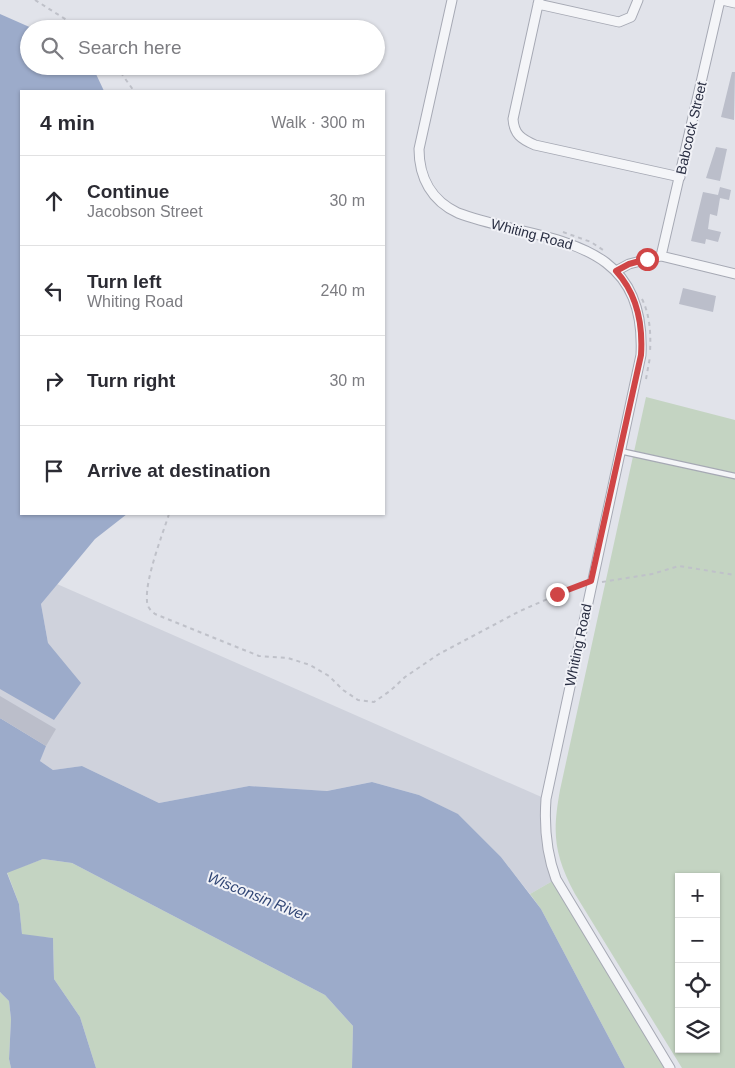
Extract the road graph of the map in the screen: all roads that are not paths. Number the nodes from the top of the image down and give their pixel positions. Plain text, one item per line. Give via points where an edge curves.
1 (452, 0) edge
2 (638, 0) edge
3 (721, 0) edge
4 (539, 2) edge
5 (735, 3) edge
6 (680, 177) junction
7 (661, 256) junction
8 (616, 271) junction
9 (735, 274) edge
10 (620, 451) junction
11 (735, 476) edge
12 (670, 1068) edge

1 - 8 street, Whiting Road via 419,149 429,190 458,213 572,243
2 - 4 street via 631,18 619,22
3 - 5 street
3 - 6 street, Babcock Street
4 - 6 street via 513,119 518,136 535,145
6 - 7 street, Babcock Street
7 - 8 street via 629,264
7 - 9 street
8 - 10 street, Whiting Road via 635,303 641,321 642,342
10 - 11 lane
10 - 12 street, Whiting Road via 544,821 547,851 556,879

